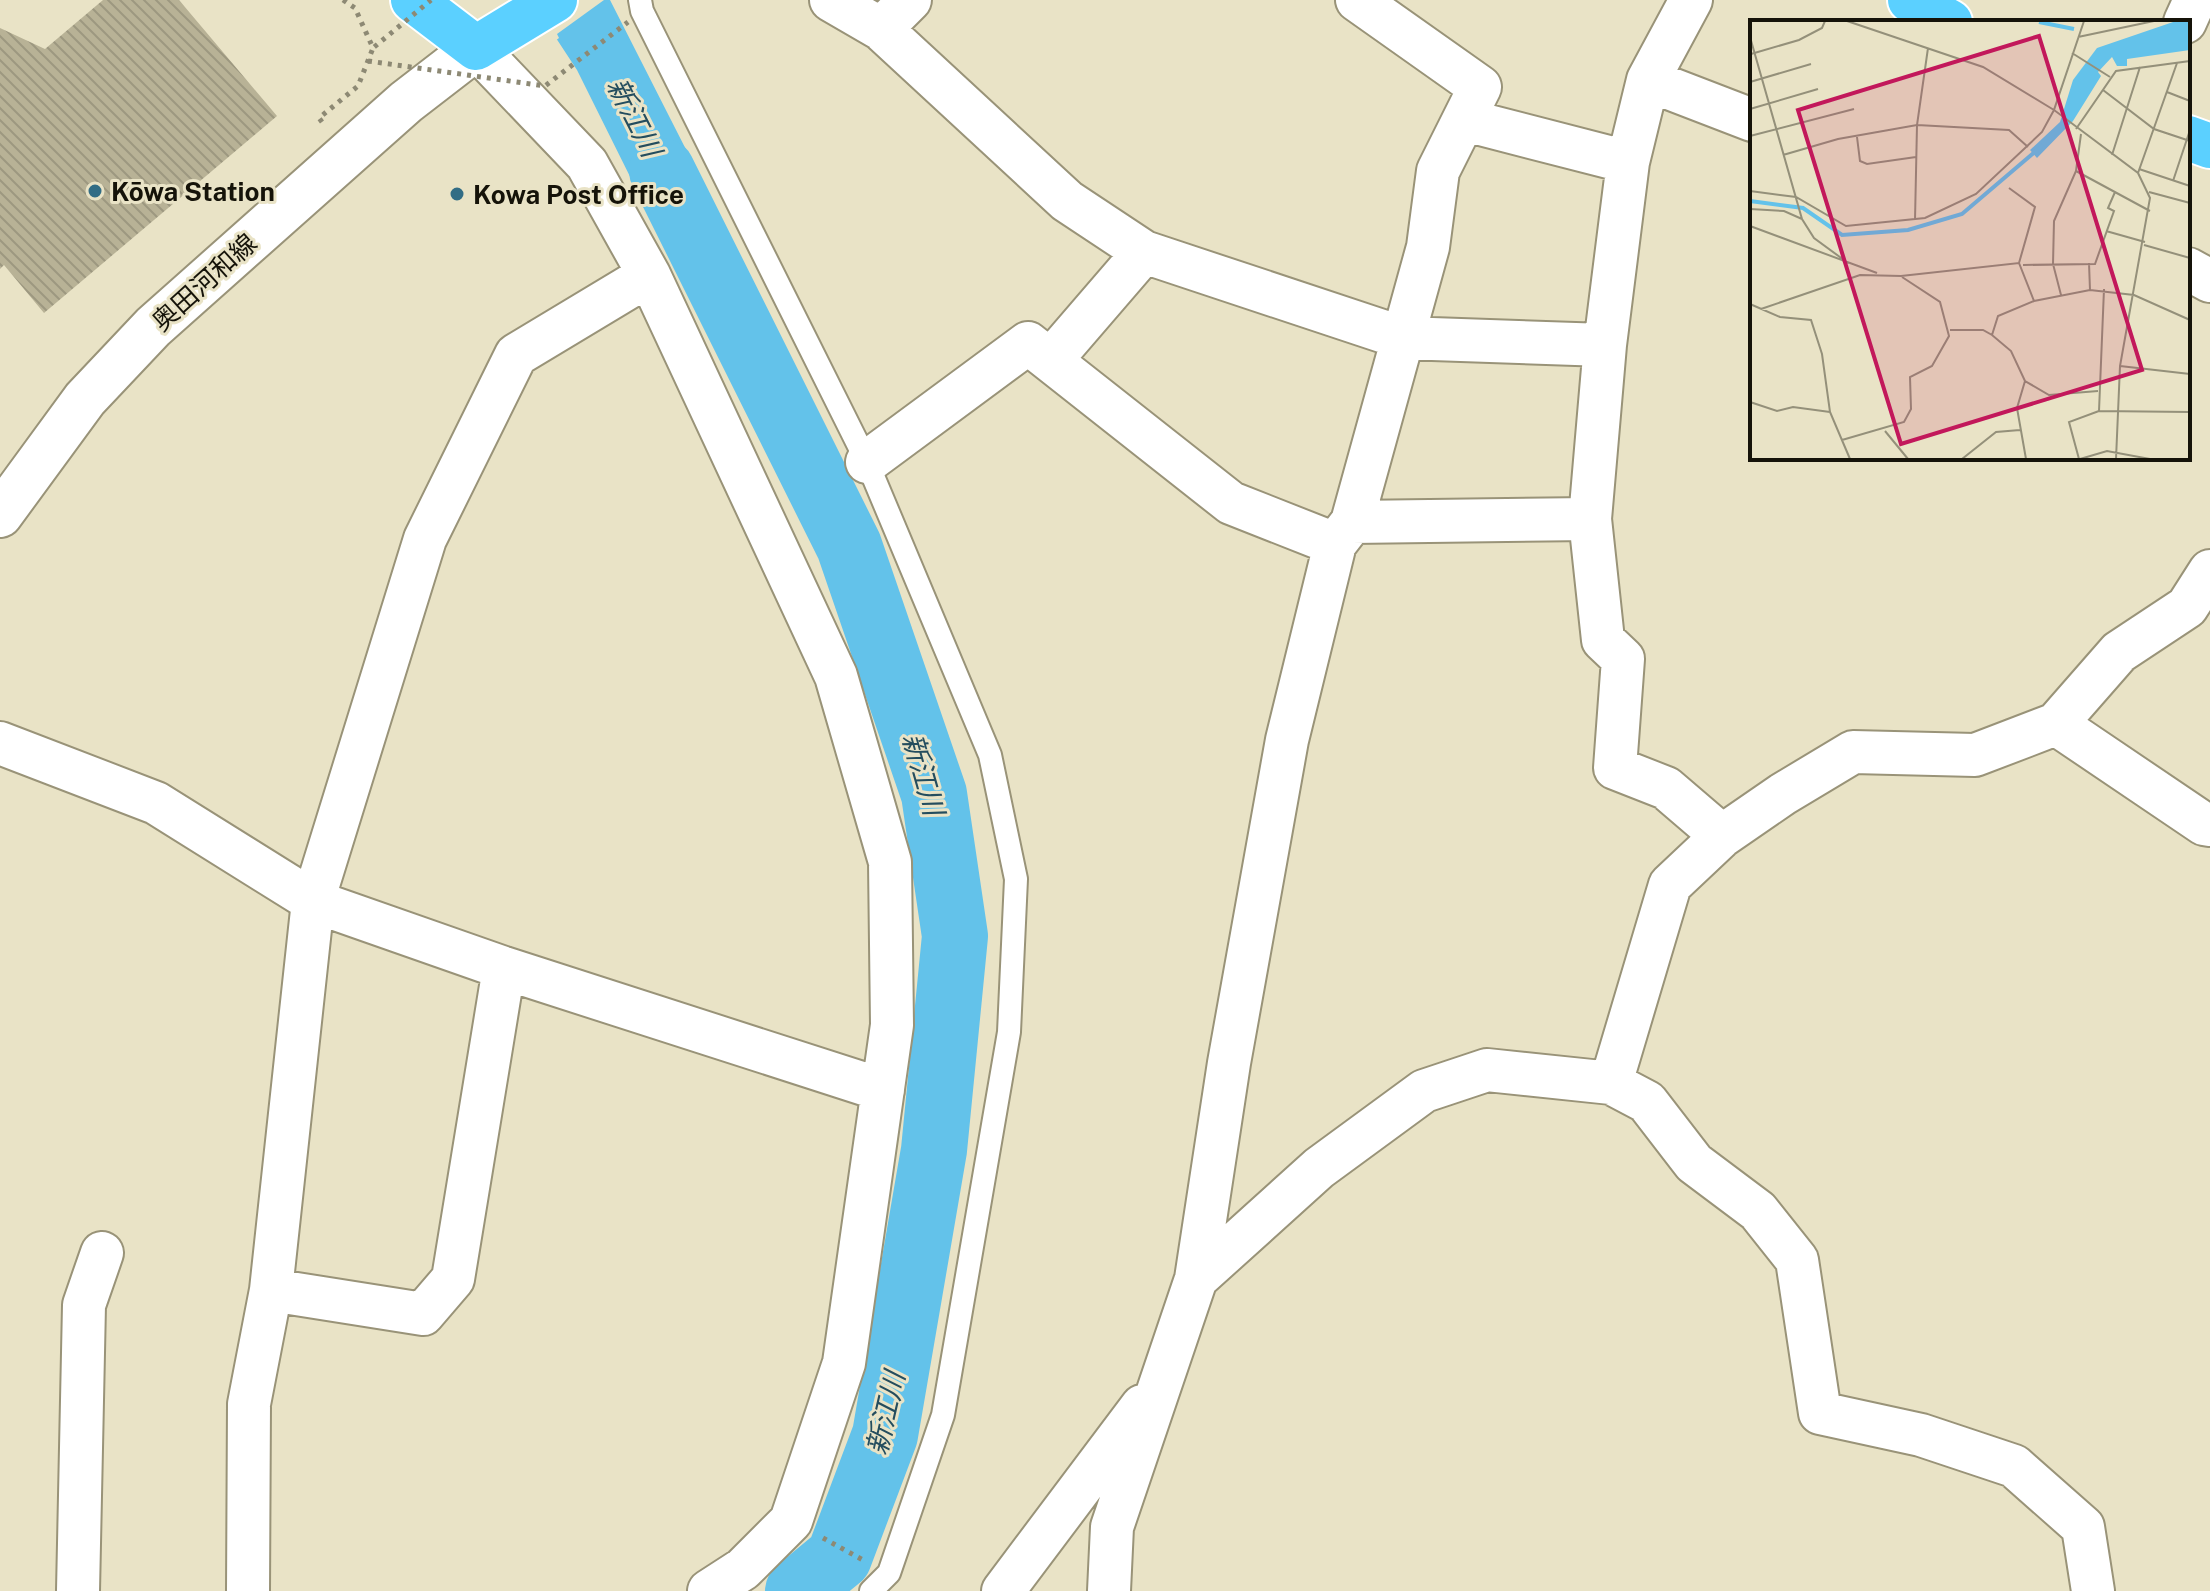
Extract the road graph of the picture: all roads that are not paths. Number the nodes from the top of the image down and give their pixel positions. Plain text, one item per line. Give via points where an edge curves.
1 (413, 0) edge
2 (555, 0) edge
3 (640, 0) edge
4 (831, 0) edge
5 (910, 0) edge
6 (1357, 0) edge
7 (1691, 0) edge
8 (1910, 0) edge
9 (2195, 0) edge
10 (1946, 20) edge
11 (2186, 20) edge
12 (881, 29) junction
13 (493, 36) junction
14 (1648, 80) junction
15 (1750, 119) edge
16 (1465, 120) junction
17 (2190, 139) edge
18 (2210, 146) edge
19 (1628, 162) junction
20 (1144, 252) junction
21 (2190, 270) edge
22 (649, 275) junction
23 (2210, 281) edge
24 (1403, 338) junction
25 (1605, 345) junction
26 (1051, 360) junction
27 (867, 462) junction
28 (0, 515) edge
29 (1590, 519) junction
30 (1343, 533) junction
31 (2210, 571) edge
32 (2056, 724) junction
33 (0, 743) edge
34 (2210, 825) edge
35 (1722, 836) junction
36 (313, 901) junction
37 (504, 968) junction
38 (1611, 1083) junction
39 (883, 1090) junction
40 (102, 1253) dead end
41 (1196, 1279) junction
42 (271, 1290) junction
43 (1165, 1376) junction
44 (1004, 1584) edge
45 (78, 1591) edge
46 (248, 1591) edge
47 (709, 1591) edge
48 (871, 1591) edge
49 (1109, 1591) edge
50 (2093, 1591) edge

1 - 13 highway
2 - 13 highway
3 - 27 lane
4 - 12 street
5 - 12 street
6 - 16 street via 1480,87
7 - 14 street
8 - 10 highway
9 - 11 street
12 - 20 street via 1067,201
13 - 22 street via 587,164
13 - 28 main road, 奥田河和線 via 406,102 153,327 85,399
14 - 15 street
14 - 19 street
16 - 19 street
16 - 24 street via 1438,171 1428,247
17 - 18 highway
19 - 25 street
20 - 24 street
20 - 26 street
21 - 23 street
22 - 36 street via 516,355 425,539
22 - 39 street via 836,676 890,862 892,1025
24 - 25 street
24 - 30 street
25 - 29 street
26 - 27 street via 1028,343
26 - 30 street via 1231,503
27 - 48 lane via 990,755 1016,879 1009,1032 943,1415 889,1573
29 - 30 street
29 - 35 street via 1603,640 1623,659 1615,768 1666,788
30 - 41 street via 1287,740
31 - 32 street via 2187,607 2119,652
32 - 34 street
32 - 35 street via 1975,755 1853,752
33 - 36 street via 156,803
35 - 38 street via 1670,885
36 - 37 street
36 - 42 street
37 - 39 street
37 - 42 street via 453,1279 423,1314
38 - 41 street via 1487,1070 1424,1091 1319,1168
38 - 50 street via 1647,1102 1694,1163 1758,1211 1797,1260 1820,1413 1921,1435 2014,1466 2083,1527
39 - 47 street via 844,1363 791,1521 743,1569
40 - 45 street via 84,1305
41 - 43 street
42 - 46 street via 249,1404
43 - 44 street
43 - 49 street via 1112,1527

